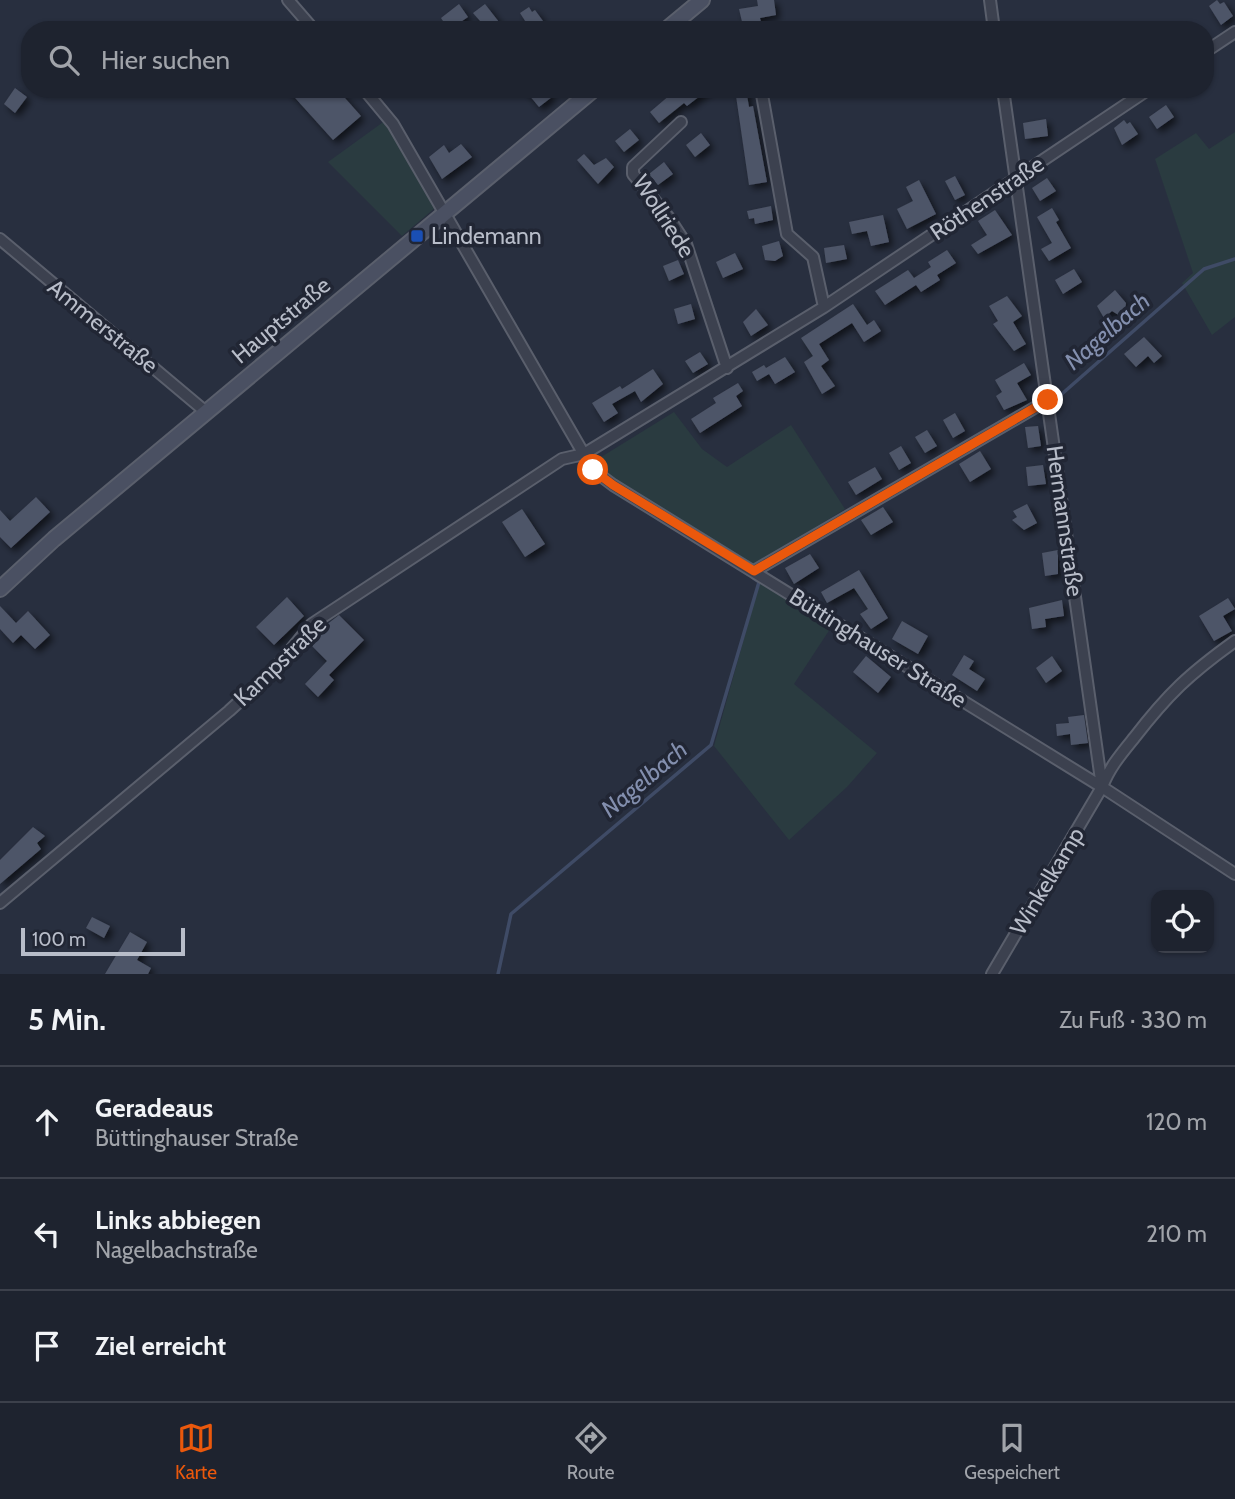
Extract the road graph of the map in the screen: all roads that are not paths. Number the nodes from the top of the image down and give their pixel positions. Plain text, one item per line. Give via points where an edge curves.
1 (288, 0) edge
2 (702, 0) edge
3 (990, 0) edge
4 (306, 21) edge
5 (677, 21) edge
6 (993, 21) edge
7 (1235, 32) edge
8 (1214, 46) edge
9 (371, 98) edge
10 (583, 98) edge
11 (763, 98) edge
12 (1004, 98) edge
13 (1136, 98) edge
14 (681, 122) dead end
15 (1015, 180) junction
16 (444, 213) junction
17 (0, 239) edge
18 (824, 307) junction
19 (727, 368) junction
20 (1048, 400) junction
21 (206, 412) junction
22 (584, 454) junction
23 (754, 571) junction
24 (0, 589) edge
25 (1235, 641) edge
26 (1102, 787) junction
27 (1235, 874) edge
28 (0, 903) edge
29 (992, 974) edge

1 - 4 street
2 - 5 main road
3 - 6 street
7 - 8 street
9 - 16 street, Büttinghauser Straße via 393,124
10 - 16 main road, Hauptstraße
11 - 18 street via 787,234 813,257
12 - 15 street, Hermannstraße
13 - 15 street, Röthenstraße
14 - 19 street, Wollriede via 633,167 632,174 686,244
15 - 18 street, Röthenstraße
15 - 20 street, Hermannstraße
16 - 21 main road, Hauptstraße
16 - 22 street, Büttinghauser Straße
17 - 21 street, Ammerstraße
18 - 19 street, Röthenstraße
19 - 22 street, Röthenstraße
20 - 23 street
20 - 26 street, Hermannstraße
21 - 24 main road, Hauptstraße
22 - 23 street, Büttinghauser Straße via 593,470 613,485
22 - 28 street, Kampstraße via 562,459 312,624 275,669 229,711
23 - 26 street, Büttinghauser Straße
25 - 26 street, Winkelkamp via 1170,692 1108,770
26 - 27 street, Büttinghauser Straße
26 - 29 street, Winkelkamp

